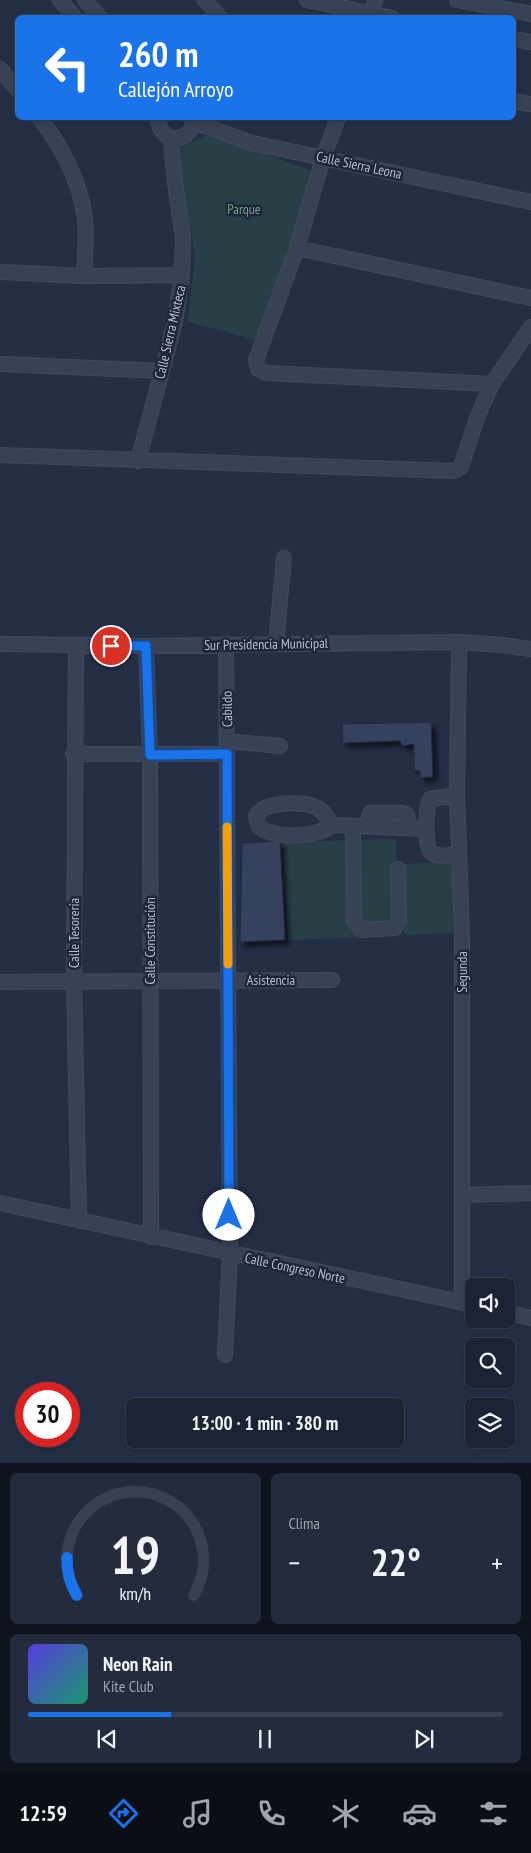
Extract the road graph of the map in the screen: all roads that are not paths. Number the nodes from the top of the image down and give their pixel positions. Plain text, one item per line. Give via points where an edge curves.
1 (85, 0) edge
2 (205, 0) edge
3 (307, 0) edge
4 (375, 0) edge
5 (457, 0) edge
6 (62, 1) edge
7 (353, 9) edge
8 (531, 14) edge
9 (73, 15) edge
10 (98, 15) edge
11 (218, 15) edge
12 (369, 15) edge
13 (372, 15) edge
14 (516, 39) edge
15 (531, 42) edge
16 (0, 68) edge
17 (15, 86) edge
18 (516, 101) edge
19 (531, 104) edge
20 (41, 120) edge
21 (158, 120) edge
22 (193, 120) edge
23 (337, 120) edge
24 (171, 139) junction
25 (323, 158) junction
26 (531, 202) edge
27 (297, 248) junction
28 (0, 272) edge
29 (182, 275) junction
30 (84, 276) junction
31 (531, 298) edge
32 (531, 326) edge
33 (0, 364) edge
34 (162, 371) junction
35 (492, 384) junction
36 (0, 455) edge
37 (138, 461) junction
38 (284, 558) dead end
39 (459, 642) junction
40 (276, 643) junction
41 (0, 644) edge
42 (226, 644) junction
43 (76, 646) junction
44 (146, 646) junction
45 (531, 649) edge
46 (280, 746) dead end
47 (227, 748) junction
48 (73, 754) junction
49 (150, 755) junction
50 (457, 795) junction
51 (332, 825) junction
52 (353, 827) junction
53 (426, 829) junction
54 (458, 854) junction
55 (398, 869) dead end
56 (228, 980) junction
57 (332, 980) dead end
58 (74, 981) junction
59 (150, 981) junction
60 (0, 982) edge
61 (531, 1193) edge
62 (462, 1195) junction
63 (0, 1203) edge
64 (79, 1221) junction
65 (151, 1236) junction
66 (230, 1254) junction
67 (467, 1278) edge
68 (465, 1303) edge
69 (515, 1314) edge
70 (531, 1318) edge
71 (225, 1355) dead end

1 - 10 street
2 - 11 street
3 - 7 street
4 - 13 street
5 - 8 street
6 - 9 street
7 - 12 street
14 - 15 street
16 - 17 street
18 - 19 street
20 - 30 street via 69,162 81,200 85,219
21 - 24 street, Calle Sierra Mixteca via 164,134
22 - 24 street via 187,135
22 - 25 street, Calle Sierra Leona via 252,143
23 - 25 street
24 - 29 street, Calle Sierra Mixteca via 183,237
25 - 26 street, Calle Sierra Leona
25 - 27 street
27 - 31 street
27 - 35 street via 256,360 258,369 268,373
28 - 30 street
29 - 30 street
29 - 34 street, Calle Sierra Mixteca via 175,322
32 - 35 street
33 - 34 street
34 - 37 street, Calle Sierra Mixteca
35 - 37 street via 458,470
36 - 37 street
38 - 40 street
39 - 40 street, Sur Presidencia Municipal
39 - 45 street, Sur Presidencia Municipal
39 - 50 street, Segunda
40 - 42 street, Sur Presidencia Municipal
41 - 43 street, Sur Presidencia Municipal
42 - 44 street, Sur Presidencia Municipal
42 - 47 street, Cabildo
43 - 44 street, Sur Presidencia Municipal
43 - 48 street, Calle Tesorería
44 - 49 street, Calle Constitución
46 - 47 street
47 - 49 street
47 - 56 street, Cabildo
48 - 49 street
48 - 58 street, Calle Tesorería
49 - 59 street, Calle Constitución
50 - 53 street via 430,799
50 - 54 street, Segunda
51 - 51 street via 315,835 277,834 259,827 256,816 263,807 270,805 301,804 318,808
51 - 52 street
52 - 53 street via 368,826 370,813 398,813 407,816 408,827
52 - 55 street via 354,920 362,930 395,928 399,920
53 - 54 street via 430,852
54 - 62 street, Segunda via 462,935
56 - 57 street, Asistencia
56 - 59 street, Asistencia
56 - 66 street, Cabildo
58 - 59 street, Asistencia
58 - 60 street, Asistencia
58 - 64 street, Calle Tesorería
59 - 65 street, Calle Constitución
61 - 62 street
62 - 67 street, Segunda
63 - 64 street, Calle Congreso Norte
64 - 65 street, Calle Congreso Norte
65 - 66 street, Calle Congreso Norte
66 - 68 street, Calle Congreso Norte
66 - 71 street, Cabildo
69 - 70 street

